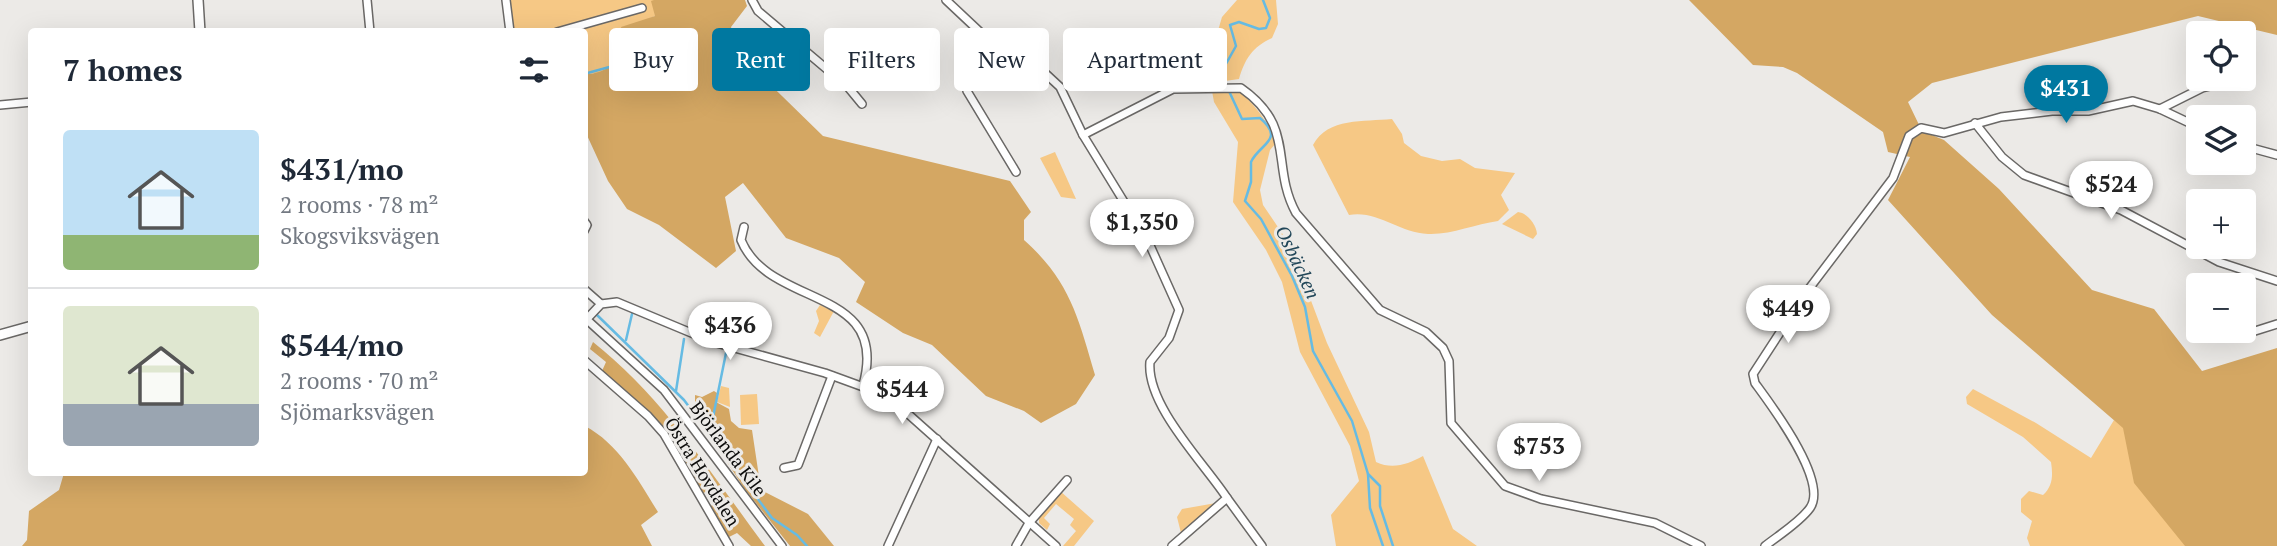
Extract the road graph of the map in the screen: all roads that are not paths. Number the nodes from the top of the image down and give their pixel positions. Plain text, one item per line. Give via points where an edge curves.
1 (198, 0) edge
2 (367, 0) edge
3 (506, 0) edge
4 (752, 0) edge
5 (946, 0) edge
6 (642, 8) dead end
7 (200, 28) edge
8 (370, 28) edge
9 (510, 28) edge
10 (571, 28) edge
11 (975, 28) edge
12 (1049, 77) edge
13 (967, 91) edge
14 (2196, 91) edge
15 (28, 102) edge
16 (862, 104) dead end
17 (0, 105) edge
18 (2160, 109) junction
19 (2186, 121) edge
20 (1975, 123) junction
21 (1083, 135) junction
22 (2256, 149) edge
23 (2277, 155) edge
24 (1016, 172) dead end
25 (744, 227) dead end
26 (2277, 281) edge
27 (588, 293) edge
28 (601, 304) junction
29 (588, 316) edge
30 (588, 322) edge
31 (2277, 324) edge
32 (28, 327) edge
33 (2256, 331) edge
34 (0, 335) edge
35 (588, 364) edge
36 (832, 376) junction
37 (863, 385) junction
38 (937, 439) junction
39 (784, 468) dead end
40 (1066, 480) dead end
41 (1227, 498) junction
42 (1029, 523) junction
43 (729, 546) edge
44 (782, 546) edge
45 (888, 546) edge
46 (1016, 546) edge
47 (1056, 546) edge
48 (1172, 546) edge
49 (1262, 546) edge
50 (1701, 546) edge
51 (1765, 546) edge

1 - 7 street
2 - 8 street
3 - 9 street
4 - 16 street
5 - 11 street
6 - 10 street
12 - 21 street via 1063,91
13 - 24 street
14 - 18 street
15 - 17 street
18 - 19 street
18 - 20 street via 2126,101 2099,110 2052,111
20 - 26 street via 2024,175 2121,210 2219,262
20 - 51 street via 1944,133 1921,128 1912,133 1893,178 1816,279 1755,370 1755,383 1800,453 1814,494 1810,509
21 - 41 street via 1148,241 1177,303 1173,331 1150,362 1153,384 1179,432
21 - 50 street via 1173,89 1241,88 1276,130 1285,184 1296,212 1380,310 1426,332 1443,348 1448,361 1451,423 1505,485 1541,499 1655,523
22 - 23 street
25 - 37 street via 741,240 759,265 853,319 864,343
27 - 28 street
28 - 29 street
28 - 36 street via 617,302 713,342
30 - 44 street, Björlanda Kile via 664,390
31 - 33 street
32 - 34 street
35 - 43 street, Östra Hovdalen via 664,434
36 - 37 street
36 - 39 street via 798,465
37 - 38 street via 895,401
38 - 42 street
38 - 45 street
40 - 42 street
41 - 48 street
41 - 49 street
42 - 46 street
42 - 47 street

